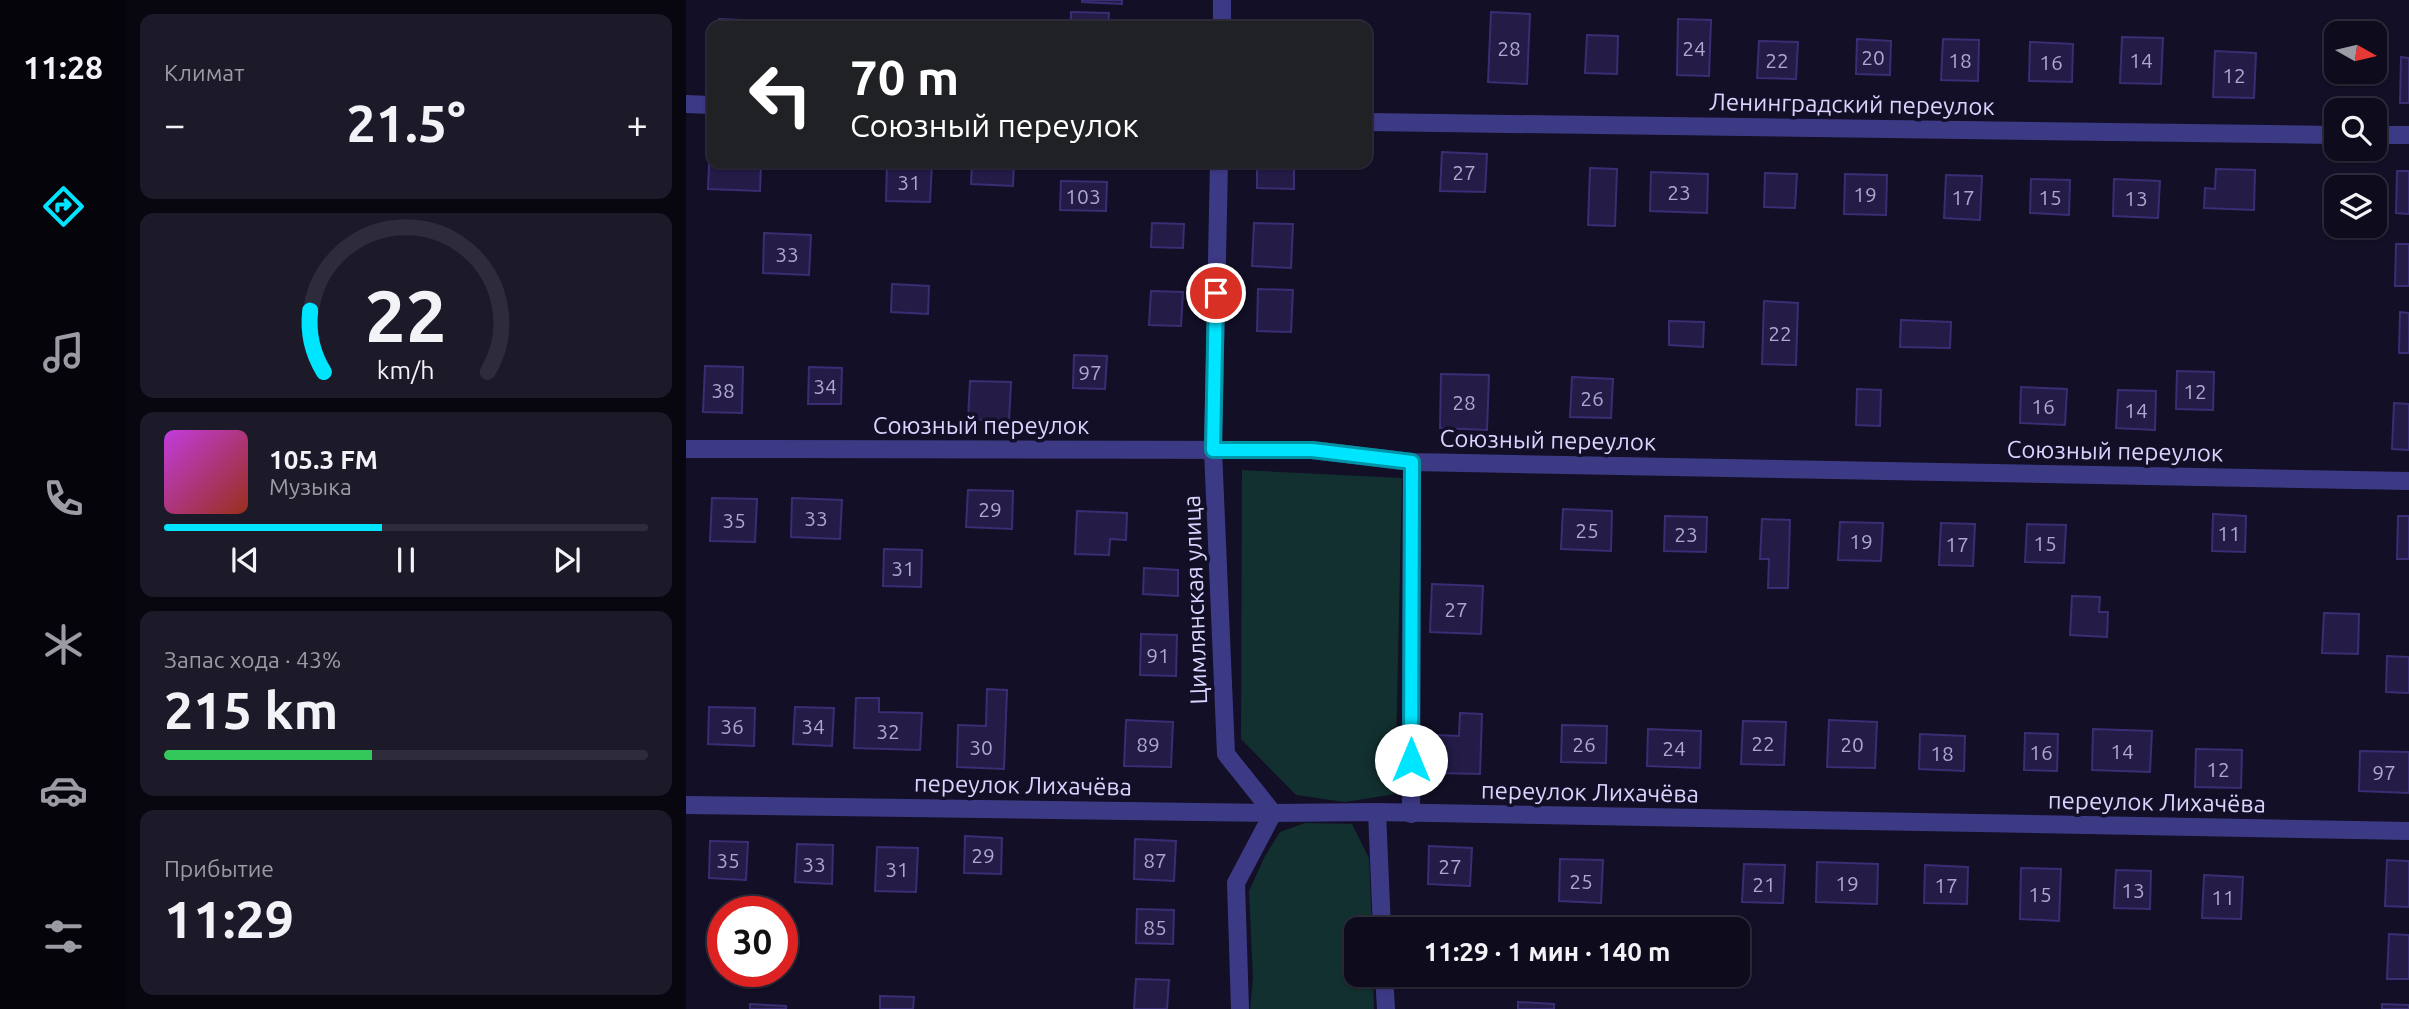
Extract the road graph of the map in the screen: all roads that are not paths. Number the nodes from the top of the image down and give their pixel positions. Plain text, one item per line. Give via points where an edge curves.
1 (1222, 0) edge
2 (1222, 21) edge
3 (686, 104) edge
4 (707, 105) edge
5 (1372, 122) edge
6 (2324, 135) edge
7 (2387, 135) edge
8 (2409, 135) edge
9 (1219, 168) edge
10 (686, 449) edge
11 (1213, 450) junction
12 (1412, 462) junction
13 (2409, 481) edge
14 (686, 805) edge
15 (1377, 812) junction
16 (1273, 814) junction
17 (1410, 814) junction
18 (2409, 831) edge
19 (1381, 917) edge
20 (1384, 987) edge
21 (1240, 1009) edge
22 (1385, 1009) edge

1 - 2 street
3 - 4 street
5 - 6 street, Ленинградский переулок
7 - 8 street
9 - 11 street, Цимлянская улица
10 - 11 street, Союзный переулок
11 - 12 street, Союзный переулок via 1312,450
11 - 16 street, Цимлянская улица via 1226,754
12 - 13 street, Союзный переулок
12 - 17 street
14 - 16 street, переулок Лихачёва
15 - 16 street, переулок Лихачёва
15 - 17 street, переулок Лихачёва
15 - 19 street
16 - 21 street via 1236,883
17 - 18 street, переулок Лихачёва
20 - 22 street

